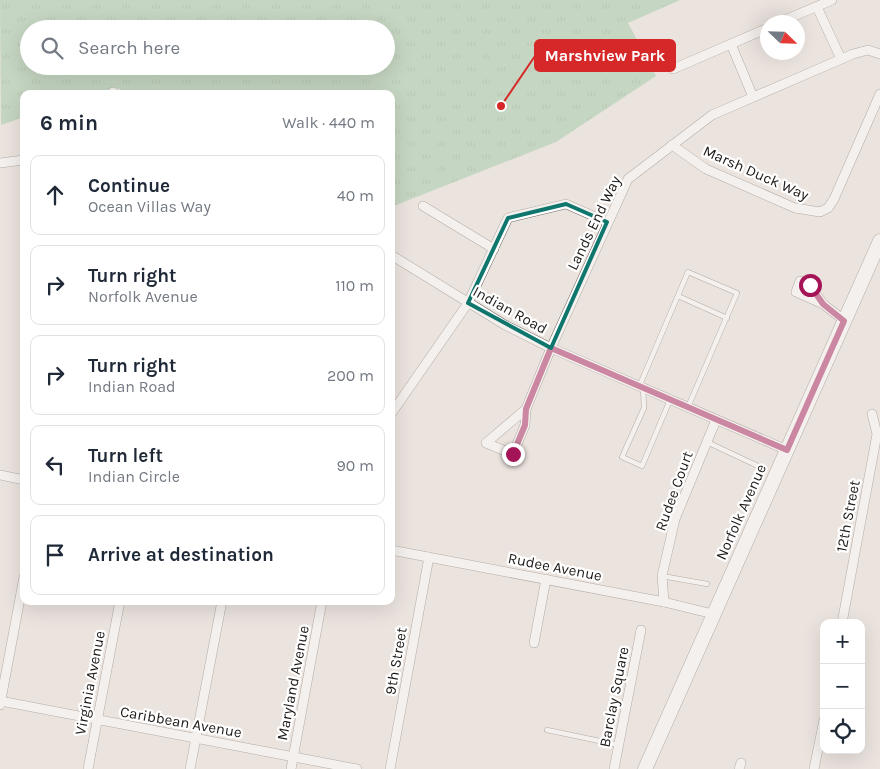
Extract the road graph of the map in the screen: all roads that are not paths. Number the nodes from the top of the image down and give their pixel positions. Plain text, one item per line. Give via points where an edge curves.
1 (832, 0) edge
2 (816, 7) junction
3 (797, 15) edge
4 (760, 31) edge
5 (731, 44) junction
6 (880, 54) edge
7 (840, 59) junction
8 (673, 69) dead end
9 (880, 94) edge
10 (753, 97) junction
11 (672, 144) junction
12 (20, 160) edge
13 (4, 162) edge
14 (423, 206) dead end
15 (607, 222) junction
16 (880, 241) edge
17 (494, 249) junction
18 (395, 257) edge
19 (678, 296) junction
20 (468, 303) junction
21 (823, 304) dead end
22 (727, 318) junction
23 (844, 321) junction
24 (551, 348) junction
25 (641, 387) junction
26 (670, 400) junction
27 (395, 408) edge
28 (687, 408) junction
29 (526, 409) junction
30 (872, 414) dead end
31 (716, 420) junction
32 (707, 442) junction
33 (787, 450) junction
34 (760, 467) dead end
35 (0, 475) edge
36 (20, 479) edge
37 (395, 551) edge
38 (429, 557) junction
39 (662, 576) junction
40 (546, 579) junction
41 (707, 584) dead end
42 (20, 598) edge
43 (664, 602) junction
44 (119, 605) edge
45 (221, 605) edge
46 (321, 605) edge
47 (714, 614) junction
48 (843, 619) edge
49 (640, 630) dead end
50 (534, 643) dead end
51 (0, 702) edge
52 (97, 720) junction
53 (547, 730) dead end
54 (196, 738) junction
55 (820, 740) edge
56 (619, 745) junction
57 (293, 757) junction
58 (88, 769) edge
59 (190, 769) edge
60 (291, 769) edge
61 (357, 769) edge
62 (390, 769) edge
63 (614, 769) edge
64 (645, 769) edge
65 (814, 769) edge

1 - 2 street
2 - 3 street
2 - 7 street
4 - 5 street
5 - 8 street
5 - 10 street
6 - 7 street, Lands End Way via 868,50
7 - 10 street, Lands End Way
9 - 11 street, Marsh Duck Way via 834,199 828,208 820,212 795,208 706,169
10 - 11 street, Lands End Way via 712,115
11 - 15 street, Lands End Way via 628,178
12 - 13 street
14 - 17 street
15 - 17 street via 566,204 508,218
15 - 24 street, Lands End Way
16 - 23 main road, Norfolk Avenue
17 - 20 street
18 - 20 street, Indian Road
19 - 22 lane
19 - 22 lane via 688,272 737,293
19 - 25 lane
20 - 24 street, Indian Road
20 - 27 street
21 - 23 street
22 - 28 lane
23 - 33 main road, Norfolk Avenue
24 - 25 street, Indian Road
24 - 29 street, Lands End Way
25 - 26 street, Indian Road
25 - 26 lane via 644,408 622,457 642,466
26 - 28 street, Indian Road
28 - 31 street, Indian Road
29 - 29 street via 520,415 486,443 513,454 525,425
30 - 48 street, 12th Street via 877,434
31 - 32 street, Rudee Court
31 - 33 street, Indian Road
32 - 34 lane
32 - 39 street, Rudee Court via 675,518
33 - 47 main road, Norfolk Avenue
35 - 36 street
37 - 38 street, Rudee Avenue
38 - 40 street, Rudee Avenue
38 - 62 street, 9th Street
39 - 41 lane
39 - 43 street, Rudee Court
40 - 43 street, Rudee Avenue
40 - 50 street
42 - 51 street
43 - 47 street, Rudee Avenue
44 - 52 street, Virginia Avenue
45 - 54 street
46 - 57 street, Maryland Avenue
47 - 64 main road, Norfolk Avenue
49 - 56 street, Barclay Square
51 - 52 street, Caribbean Avenue
52 - 54 street, Caribbean Avenue
52 - 58 street, Virginia Avenue
53 - 56 lane
54 - 57 street, Caribbean Avenue
54 - 59 street
55 - 65 street
56 - 63 street, Barclay Square
57 - 60 street, Maryland Avenue
57 - 61 street, Caribbean Avenue

